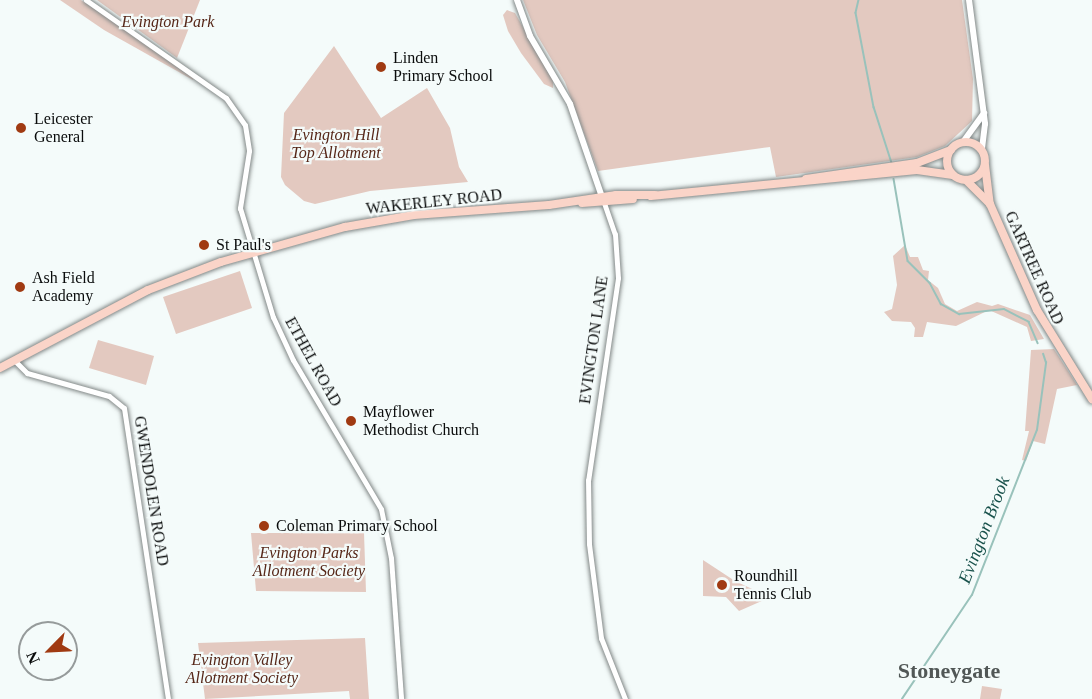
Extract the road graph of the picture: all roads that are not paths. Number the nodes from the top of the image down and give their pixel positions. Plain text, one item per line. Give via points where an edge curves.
1 (86, 0) edge
2 (517, 0) edge
3 (969, 0) edge
4 (984, 112) junction
5 (963, 142) junction
6 (951, 150) junction
7 (982, 150) junction
8 (985, 165) junction
9 (953, 175) junction
10 (966, 180) junction
11 (793, 182) junction
12 (603, 199) junction
13 (990, 204) junction
14 (252, 253) junction
15 (15, 361) junction
16 (0, 368) edge
17 (1092, 399) edge
18 (168, 699) edge
19 (401, 699) edge
20 (625, 699) edge

1 - 14 street, ETHEL ROAD via 237,109 249,143 240,201
2 - 12 main road, EVINGTON LANE via 530,36 570,104
3 - 4 main road
4 - 5 main road
4 - 7 main road
5 - 6 highway
5 - 7 highway
6 - 9 highway via 947,161
6 - 11 highway via 917,163 823,174
7 - 8 highway
8 - 10 highway via 977,177
8 - 13 highway, GARTREE ROAD
9 - 10 highway
9 - 11 highway via 917,170
10 - 13 highway, GARTREE ROAD
11 - 12 highway, WAKERLEY ROAD
12 - 14 highway, WAKERLEY ROAD via 379,220
12 - 20 street, EVINGTON LANE via 615,234 618,278 588,480 589,544 601,638
13 - 17 highway, GARTREE ROAD via 1054,343
14 - 15 highway, WAKERLEY ROAD via 132,296
14 - 19 street, ETHEL ROAD via 293,360 381,509 391,558
15 - 16 highway, WAKERLEY ROAD
15 - 18 street, GWENDOLEN ROAD via 27,373 109,396 124,408

